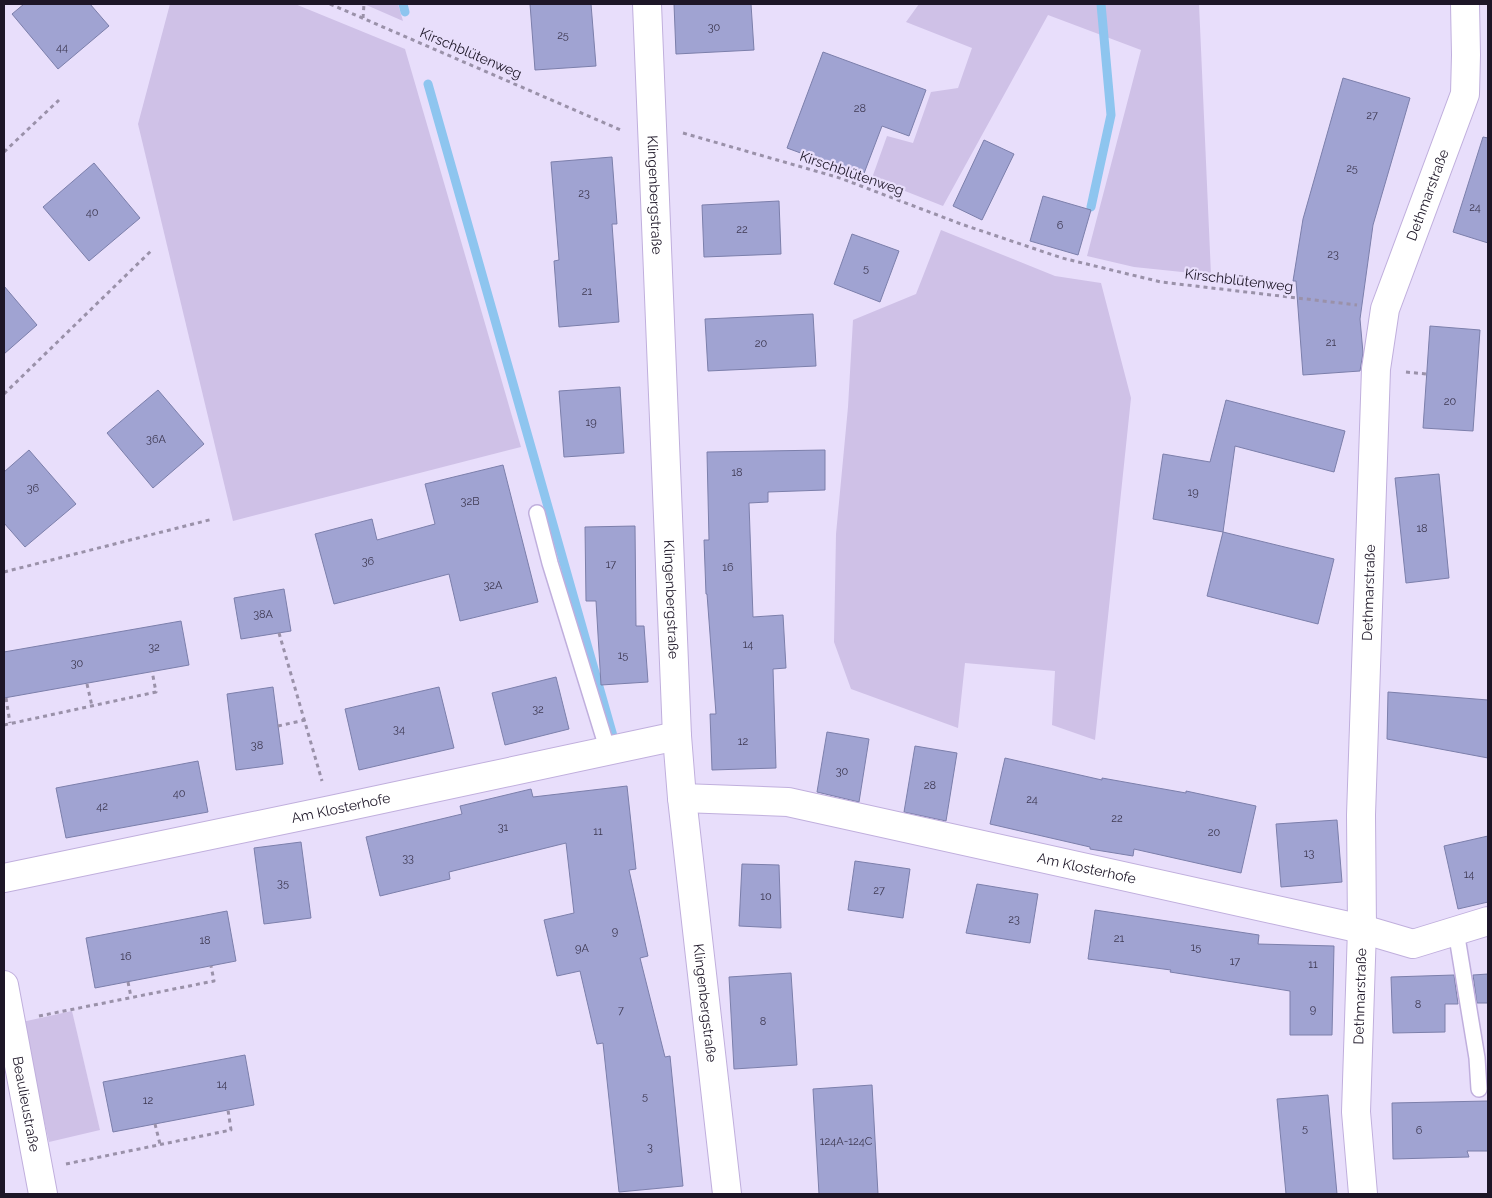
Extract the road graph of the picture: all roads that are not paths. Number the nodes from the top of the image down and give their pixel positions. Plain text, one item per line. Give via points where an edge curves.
1 (647, 4) edge
2 (1465, 4) edge
3 (537, 513) dead end
4 (677, 736) junction
5 (608, 751) junction
6 (682, 798) junction
7 (4, 878) edge
8 (1488, 920) edge
9 (1362, 928) junction
10 (1456, 931) junction
11 (4, 985) edge
12 (1479, 1088) dead end
13 (41, 1182) edge
14 (727, 1194) edge
15 (1362, 1194) edge

1 - 4 street, Klingenbergstraße
2 - 9 street, Dethmarstraße via 1465,94 1385,309 1376,369 1361,805
3 - 5 lane
4 - 5 street, Am Klosterhofe
4 - 6 street, Klingenbergstraße
5 - 7 street, Am Klosterhofe
6 - 9 street, Am Klosterhofe via 788,802
6 - 14 street, Klingenbergstraße
8 - 10 street, Am Klosterhofe
9 - 10 street, Am Klosterhofe via 1413,944
9 - 15 street, Dethmarstraße via 1356,1112
10 - 12 lane
11 - 13 street, Beaulieustraße

